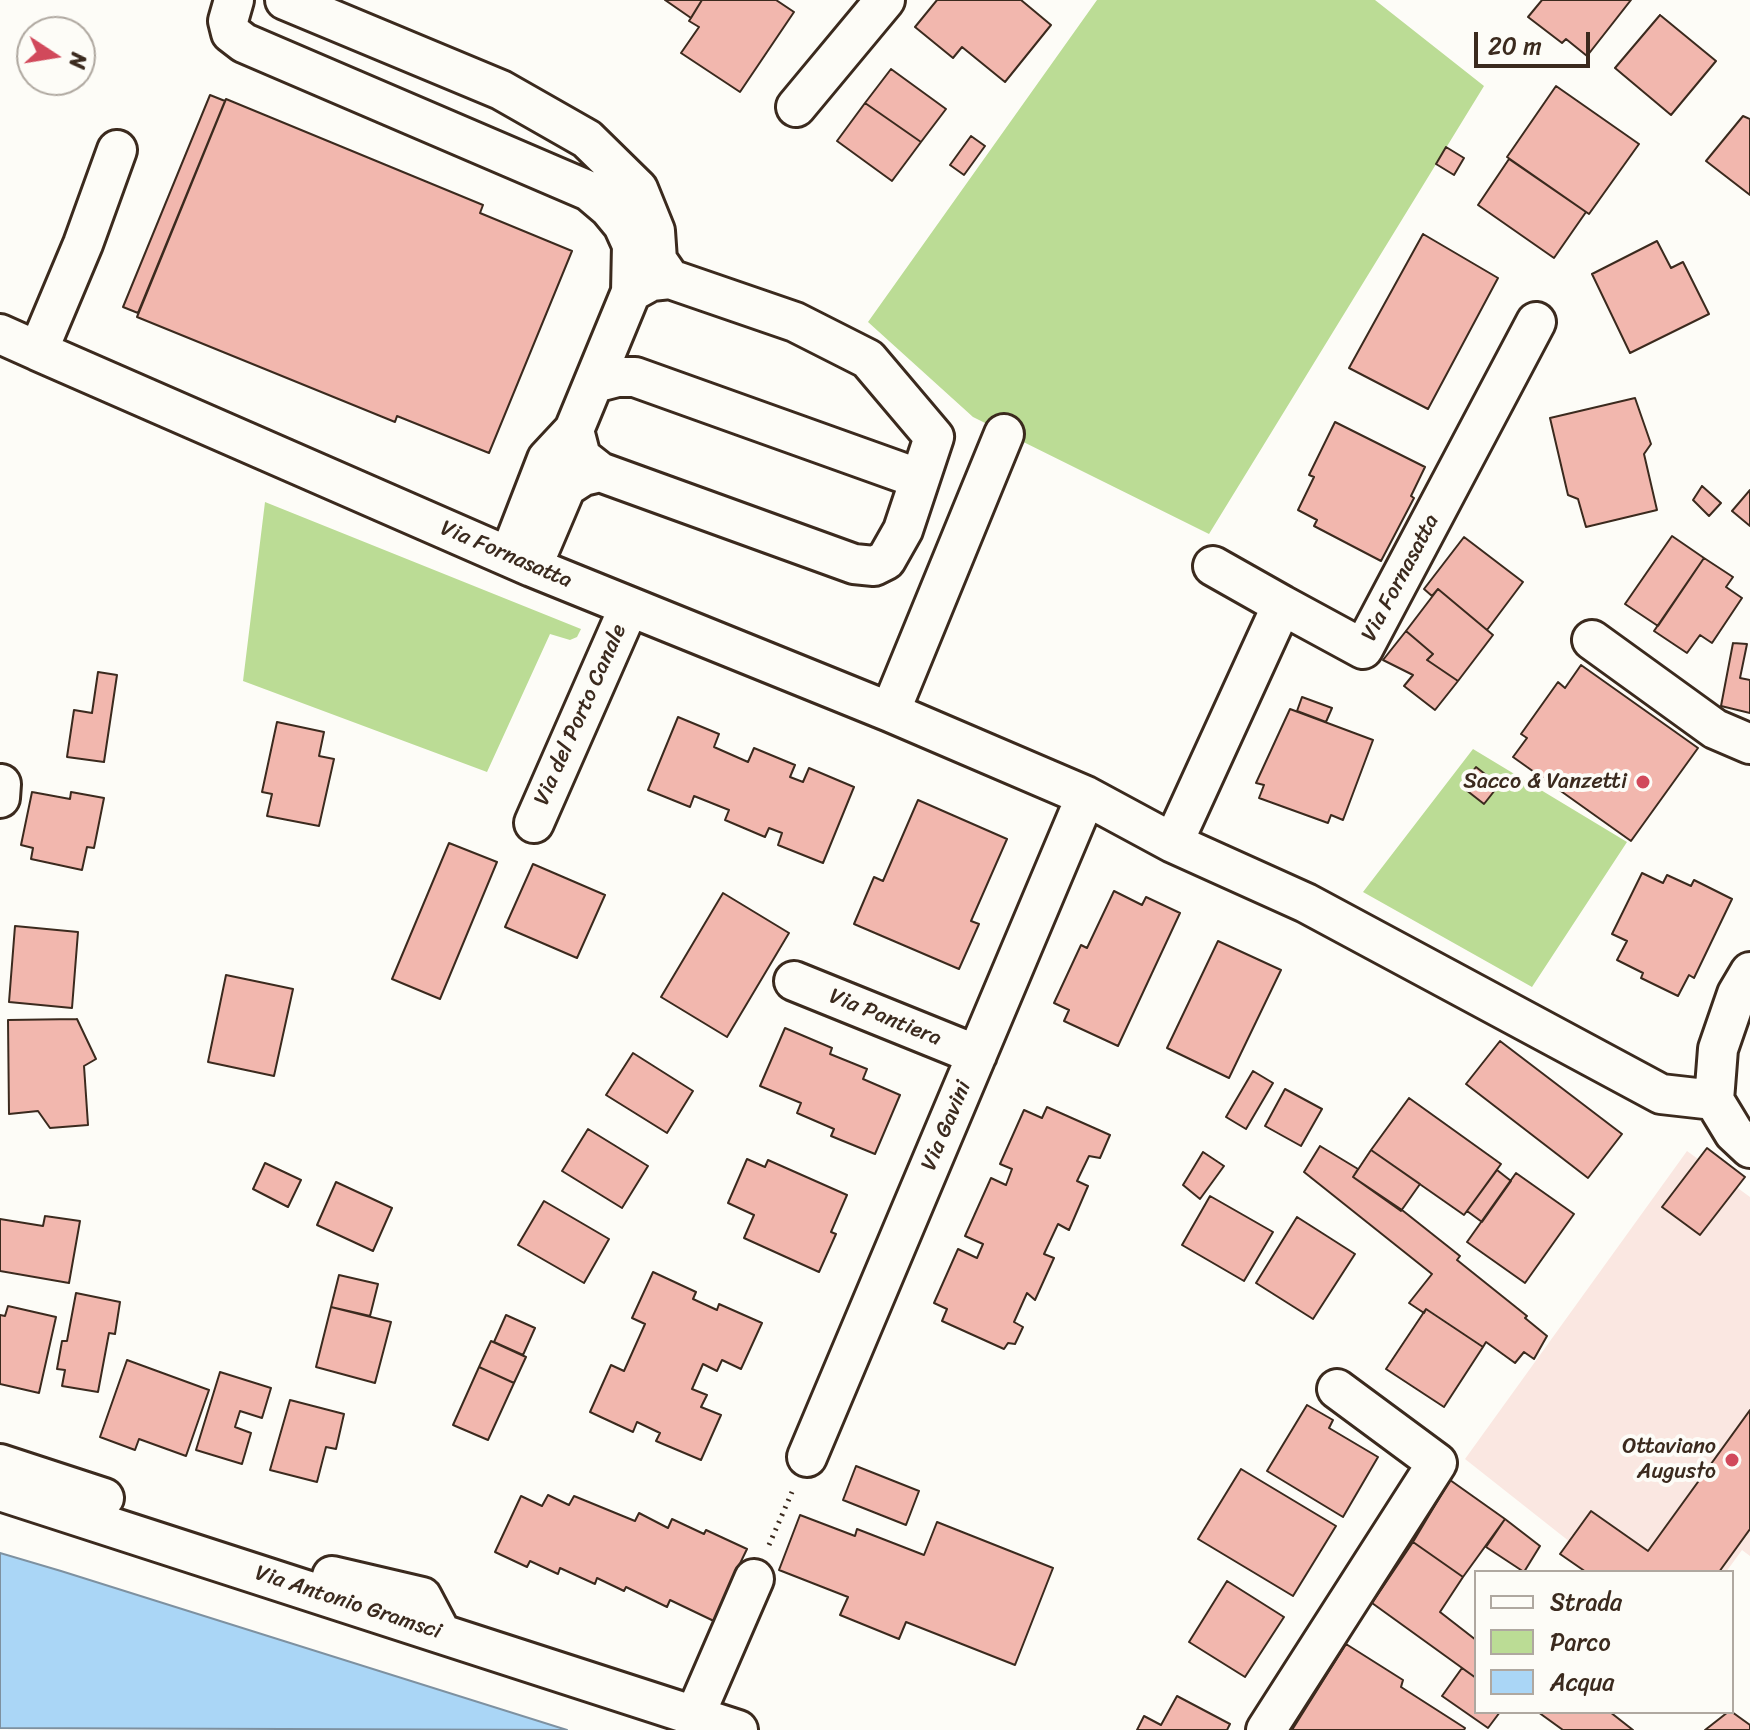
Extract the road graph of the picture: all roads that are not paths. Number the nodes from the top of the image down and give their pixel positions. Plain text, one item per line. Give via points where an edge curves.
1 (234, 0) edge
2 (285, 0) edge
3 (885, 0) edge
4 (796, 107) dead end
5 (117, 150) dead end
6 (670, 279) junction
7 (631, 292) junction
8 (1536, 322) dead end
9 (0, 334) edge
10 (38, 351) junction
11 (594, 383) junction
12 (574, 430) junction
13 (1004, 434) dead end
14 (600, 472) junction
15 (920, 479) junction
16 (521, 562) junction
17 (1213, 566) dead end
18 (1282, 605) junction
19 (629, 607) junction
20 (1592, 640) dead end
21 (890, 712) junction
22 (1750, 744) edge
23 (1, 784) edge
24 (1086, 796) junction
25 (0, 798) edge
26 (534, 823) dead end
27 (1173, 843) junction
28 (1750, 972) edge
29 (794, 981) dead end
30 (977, 1055) junction
31 (1714, 1100) junction
32 (1750, 1148) edge
33 (1337, 1389) dead end
34 (807, 1457) road end
35 (0, 1464) edge
36 (0, 1491) edge
37 (754, 1579) road end
38 (441, 1633) junction
39 (695, 1715) junction
40 (738, 1730) edge
41 (1266, 1730) edge

1 - 7 street via 228,21 231,33 244,43 589,191 623,225 632,245
2 - 6 street via 501,90 587,139 638,189 655,231 657,260
3 - 4 street
5 - 10 street
6 - 7 street via 651,281
6 - 15 street via 795,322 868,359 934,437
7 - 11 street
8 - 18 street, Via Fornasatta via 1363,649
9 - 10 street, Via Fornasatta
10 - 16 street, Via Fornasatta
11 - 12 street
11 - 15 street via 635,377
12 - 14 street via 581,457
12 - 16 street via 547,459
13 - 21 street
14 - 15 street via 854,564 874,566 886,560 903,530
14 - 16 street via 566,487
16 - 19 street, Via Fornasatta
17 - 18 street
18 - 27 street
19 - 21 street, Via Fornasatta
19 - 26 street, Via del Porto Canale
20 - 22 street via 1715,729
21 - 24 street, Via Fornasatta
23 - 25 street
24 - 27 street, Via Fornasatta
24 - 30 street, Via Gavini
27 - 31 street, Via Fornasatta via 1306,903 1661,1094
28 - 31 street via 1718,1049
29 - 30 street, Via Pantiera
30 - 34 street, Via Gavini
31 - 32 street
33 - 41 street via 1437,1463
35 - 38 street via 311,1572 422,1597
36 - 38 street, Via Antonio Gramsci
37 - 39 street
38 - 39 street, Via Antonio Gramsci
39 - 40 street, Via Antonio Gramsci

